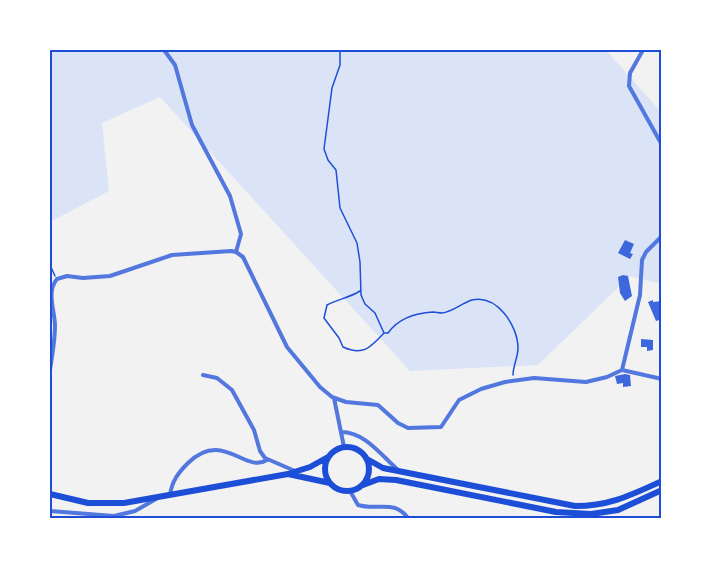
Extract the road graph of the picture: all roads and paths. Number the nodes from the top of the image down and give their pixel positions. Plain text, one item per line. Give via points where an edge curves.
1 (164, 50) edge
2 (340, 50) edge
3 (643, 50) edge
4 (662, 145) edge
5 (662, 236) edge
6 (237, 252) junction
7 (50, 266) edge
8 (57, 279) junction
9 (361, 291) junction
10 (384, 333) junction
11 (50, 370) edge
12 (622, 370) junction
13 (204, 375) dead end
14 (662, 379) edge
15 (515, 380) junction
16 (334, 398) junction
17 (341, 432) junction
18 (344, 447) junction
19 (328, 457) junction
20 (367, 459) junction
21 (267, 460) junction
22 (295, 471) junction
23 (398, 471) junction
24 (288, 474) junction
25 (662, 481) edge
26 (330, 483) junction
27 (363, 485) junction
28 (662, 490) edge
29 (350, 491) junction
30 (50, 494) edge
31 (169, 496) junction
32 (158, 498) junction
33 (50, 511) edge
34 (107, 517) edge
35 (408, 519) edge

1 - 6 street via 176,64 192,125 230,196 241,234
2 - 9 path via 324,149 336,170 340,208 357,243
3 - 4 street via 630,73 628,86
5 - 12 street via 642,261 640,295
6 - 8 street via 172,255 110,276
6 - 16 street via 249,267 286,347
7 - 8 path
8 - 11 street via 52,297 55,325
9 - 10 path
9 - 10 path via 327,305 324,318 343,347 352,351 369,349
10 - 15 path via 416,315 443,313 474,300 490,302 502,310 513,326 518,348 512,373
12 - 14 street
12 - 15 street via 586,382
13 - 21 street via 217,378 232,390
15 - 16 street via 459,400 441,427 434,428 408,428 378,405
16 - 17 street
17 - 18 street
17 - 23 street via 364,438
18 - 19 main road
18 - 20 main road via 360,451
19 - 22 main road
19 - 26 main road via 325,466
20 - 23 main road
20 - 27 main road via 369,473
21 - 22 street
21 - 31 street via 255,463 209,450 194,458 174,479
22 - 24 main road
23 - 25 main road via 575,506 597,506
24 - 26 main road
24 - 31 main road
26 - 29 main road
27 - 28 main road via 379,479 396,480 556,512 591,514 618,510
27 - 29 main road
29 - 35 street via 358,505 393,506
30 - 32 main road via 88,502 124,503
31 - 32 main road
32 - 34 street via 135,511
33 - 34 street

